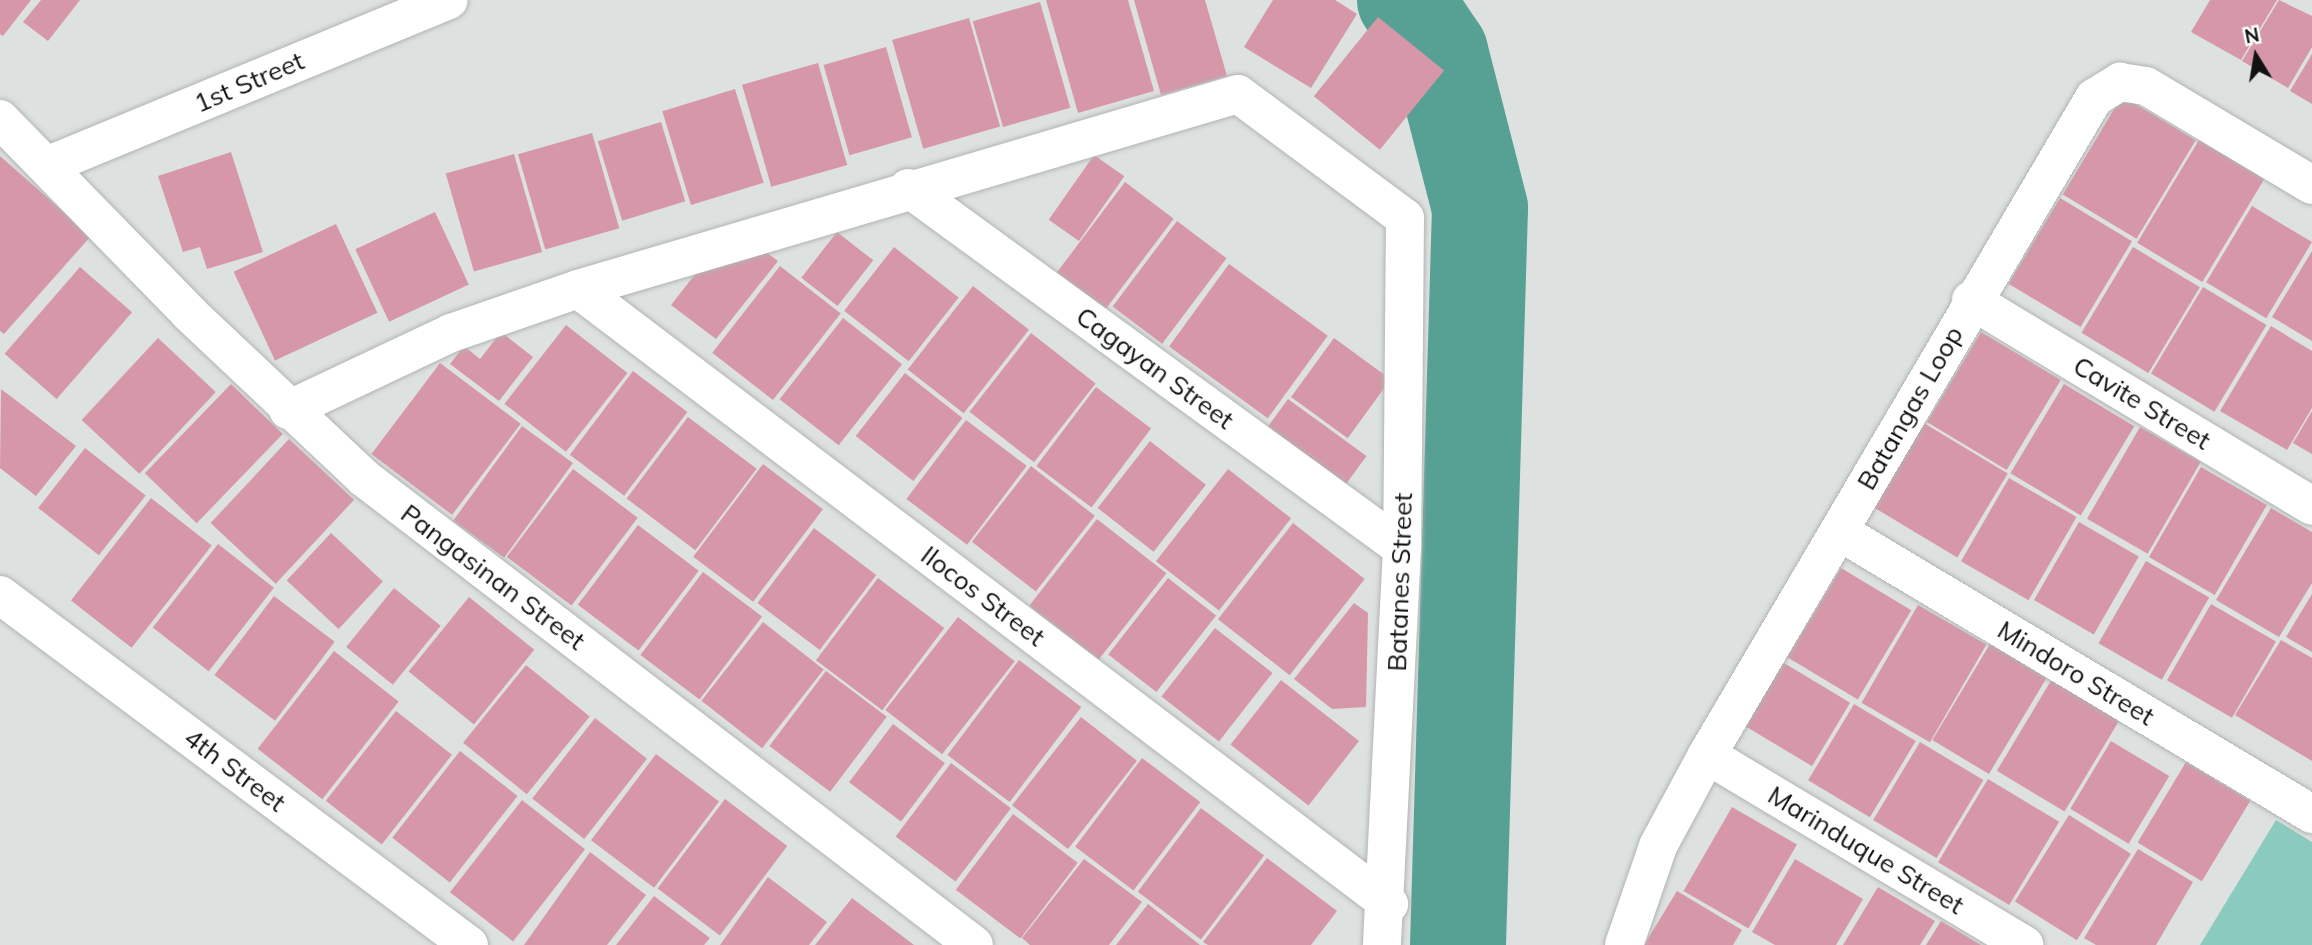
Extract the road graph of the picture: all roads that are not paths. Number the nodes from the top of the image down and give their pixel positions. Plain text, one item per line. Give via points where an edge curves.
1 (448, 0) edge
2 (0, 119) edge
3 (51, 164) junction
4 (2312, 185) edge
5 (908, 188) junction
6 (578, 289) junction
7 (1971, 300) junction
8 (288, 410) junction
9 (2312, 506) edge
10 (1840, 532) junction
11 (1402, 548) junction
12 (0, 594) edge
13 (1707, 755) junction
14 (2312, 814) edge
15 (1388, 904) junction
16 (469, 945) edge
17 (974, 945) edge
18 (1382, 945) edge
19 (1624, 945) edge
20 (2025, 945) edge

1 - 3 street, 1st Street
2 - 3 street, Pangasinan Street
3 - 8 street, Pangasinan Street
4 - 7 street, Batangas Loop via 2146,86 2120,82 2094,99
5 - 6 street
5 - 11 street, Cagayan Street
5 - 11 street, Batanes Street via 1238,94 1405,218
6 - 8 street via 451,333
6 - 15 street, Ilocos Street
7 - 9 street, Cavite Street
7 - 10 street, Batangas Loop
8 - 17 street, Pangasinan Street via 364,478
10 - 13 street, Batangas Loop
10 - 14 street, Mindoro Street
11 - 15 street, Batanes Street
12 - 16 street, 4th Street
13 - 19 street, Batangas Loop via 1658,846
13 - 20 street, Marinduque Street
15 - 18 street, Batanes Street

